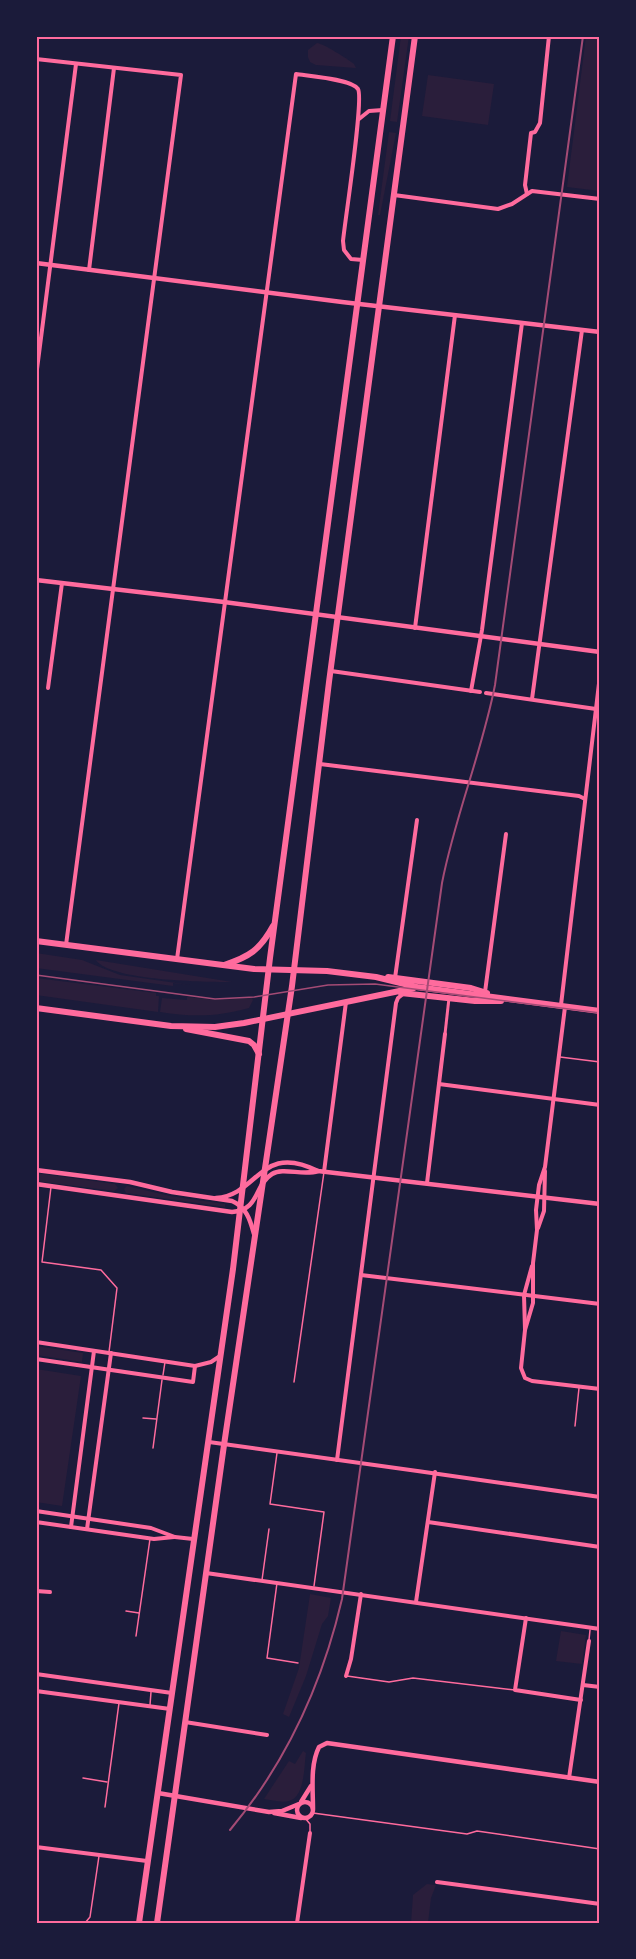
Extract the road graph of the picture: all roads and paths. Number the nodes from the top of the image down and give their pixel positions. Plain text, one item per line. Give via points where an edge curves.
1 (393, 36) edge
2 (415, 36) edge
3 (549, 36) edge
4 (36, 59) edge
5 (76, 64) junction
6 (114, 68) junction
7 (383, 110) junction
8 (358, 119) junction
9 (527, 194) junction
10 (394, 195) junction
11 (600, 199) edge
12 (363, 260) junction
13 (36, 263) edge
14 (51, 265) junction
15 (89, 270) junction
16 (154, 278) junction
17 (265, 291) junction
18 (358, 304) junction
19 (380, 306) junction
20 (455, 314) junction
21 (522, 323) junction
22 (582, 330) junction
23 (600, 332) edge
24 (36, 377) edge
25 (36, 580) edge
26 (62, 583) junction
27 (112, 589) junction
28 (224, 602) junction
29 (316, 615) junction
30 (338, 618) junction
31 (415, 628) junction
32 (480, 637) junction
33 (540, 644) junction
34 (600, 652) edge
35 (331, 671) junction
36 (600, 675) edge
37 (48, 688) dead end
38 (471, 691) junction
39 (480, 692) dead end
40 (486, 693) dead end
41 (532, 699) junction
42 (596, 709) junction
43 (320, 764) junction
44 (585, 799) junction
45 (417, 820) dead end
46 (506, 834) dead end
47 (276, 917) junction
48 (36, 941) edge
49 (66, 945) junction
50 (177, 959) junction
51 (224, 965) junction
52 (269, 970) junction
53 (294, 970) junction
54 (376, 977) junction
55 (395, 978) junction
56 (417, 987) junction
57 (485, 992) junction
58 (389, 993) junction
59 (404, 993) junction
60 (449, 998) junction
61 (505, 998) junction
62 (514, 999) junction
63 (346, 1001) junction
64 (563, 1006) junction
65 (36, 1008) edge
66 (600, 1011) edge
67 (288, 1014) junction
68 (262, 1018) junction
69 (171, 1026) junction
70 (445, 1034) joint
71 (259, 1054) junction
72 (559, 1057) junction
73 (600, 1062) edge
74 (439, 1084) junction
75 (554, 1099) junction
76 (600, 1105) edge
77 (545, 1167) junction
78 (36, 1170) edge
79 (264, 1170) junction
80 (321, 1171) junction
81 (374, 1177) junction
82 (122, 1181) junction
83 (427, 1183) junction
84 (36, 1184) edge
85 (262, 1184) junction
86 (52, 1186) junction
87 (243, 1188) junction
88 (120, 1196) junction
89 (537, 1197) junction
90 (216, 1198) junction
91 (545, 1198) junction
92 (600, 1204) edge
93 (241, 1208) junction
94 (537, 1230) junction
95 (255, 1240) junction
96 (533, 1263) junction
97 (361, 1275) junction
98 (524, 1295) junction
99 (534, 1296) junction
100 (600, 1304) edge
101 (525, 1330) junction
102 (36, 1342) edge
103 (94, 1351) junction
104 (110, 1353) junction
105 (220, 1356) junction
106 (36, 1359) edge
107 (165, 1361) junction
108 (195, 1366) junction
109 (92, 1368) junction
110 (109, 1370) junction
111 (163, 1377) junction
112 (294, 1382) dead end
113 (579, 1387) junction
114 (600, 1389) edge
115 (143, 1418) dead end
116 (157, 1419) junction
117 (575, 1426) dead end
118 (207, 1442) junction
119 (224, 1444) junction
120 (153, 1448) dead end
121 (277, 1452) junction
122 (337, 1460) junction
123 (435, 1472) junction
124 (600, 1497) edge
125 (36, 1511) edge
126 (60, 1515) junction
127 (72, 1517) junction
128 (89, 1519) junction
129 (36, 1522) edge
130 (428, 1522) junction
131 (59, 1525) junction
132 (70, 1527) junction
133 (152, 1528) junction
134 (87, 1529) junction
135 (269, 1529) dead end
136 (175, 1537) junction
137 (150, 1538) junction
138 (193, 1539) junction
139 (600, 1547) edge
140 (206, 1573) junction
141 (262, 1581) junction
142 (277, 1582) junction
143 (313, 1587) junction
144 (36, 1590) edge
145 (50, 1593) dead end
146 (361, 1594) junction
147 (416, 1602) junction
148 (126, 1611) dead end
149 (140, 1613) junction
150 (526, 1618) junction
151 (590, 1627) junction
152 (600, 1629) edge
153 (136, 1636) dead end
154 (589, 1641) joint
155 (298, 1663) dead end
156 (36, 1674) edge
157 (346, 1676) joint
158 (583, 1684) junction
159 (600, 1687) edge
160 (152, 1690) junction
161 (514, 1690) junction
162 (36, 1691) edge
163 (172, 1693) junction
164 (581, 1700) junction
165 (119, 1702) junction
166 (149, 1706) junction
167 (170, 1709) junction
168 (185, 1722) junction
169 (267, 1735) dead end
170 (83, 1778) dead end
171 (569, 1778) junction
172 (108, 1782) junction
173 (600, 1782) edge
174 (312, 1784) junction
175 (158, 1793) junction
176 (175, 1796) junction
177 (300, 1803) junction
178 (105, 1807) dead end
179 (313, 1811) junction
180 (269, 1812) junction
181 (304, 1818) junction
182 (310, 1833) joint
183 (36, 1847) edge
184 (600, 1849) edge
185 (99, 1855) junction
186 (147, 1861) junction
187 (437, 1882) dead end
188 (600, 1904) edge
189 (85, 1923) edge
190 (139, 1923) edge
191 (157, 1923) edge
192 (297, 1923) edge

1 - 7 main road
2 - 10 main road
3 - 9 street via 540,123 531,133
4 - 5 street
5 - 6 street
5 - 14 street
6 - 15 street
6 - 16 street via 180,75
7 - 8 street via 369,111
7 - 12 main road
8 - 12 street via 343,241 351,259
8 - 17 street via 357,87 296,74
9 - 10 street via 498,209
9 - 11 street via 541,191
10 - 19 main road
12 - 18 main road
13 - 14 street
14 - 15 street
14 - 24 street
15 - 16 street
16 - 17 street
16 - 27 street
17 - 18 street
17 - 28 street
18 - 19 street
18 - 29 main road
19 - 20 street
19 - 30 main road
20 - 21 street
20 - 31 street
21 - 22 street
21 - 32 street
22 - 23 street
22 - 33 street
25 - 26 street
26 - 27 street
26 - 37 street
27 - 28 street
27 - 49 street
28 - 29 street
28 - 50 street
29 - 30 street
29 - 47 main road
30 - 31 street
30 - 35 main road
31 - 32 street
32 - 33 street
32 - 38 street
33 - 34 street
33 - 41 street
35 - 38 street
35 - 43 main road
36 - 42 street
38 - 39 street
40 - 41 street
41 - 42 street
42 - 44 street
43 - 44 street
43 - 53 main road
44 - 64 street
45 - 55 street
46 - 57 street
47 - 51 main road via 253,953
47 - 52 main road
48 - 49 main road
49 - 50 main road
50 - 51 main road
51 - 52 main road
52 - 53 main road
52 - 68 main road
53 - 54 main road
53 - 67 main road
54 - 55 main road
54 - 56 main road
55 - 57 main road
56 - 58 main road
56 - 61 main road
57 - 61 main road
58 - 59 main road
58 - 63 main road
59 - 60 main road
59 - 81 street via 396,1001
60 - 62 main road via 481,1002
60 - 70 street
61 - 62 main road
62 - 64 main road
63 - 67 main road
63 - 80 street
64 - 66 main road
64 - 72 street
65 - 69 main road
67 - 68 main road
67 - 79 main road
68 - 69 main road via 215,1027
68 - 71 main road
69 - 71 main road via 249,1041
70 - 74 street
71 - 87 main road
72 - 73 lane
72 - 75 street
74 - 75 street
74 - 83 street
75 - 76 street
75 - 77 street
77 - 89 street
77 - 91 street
78 - 82 street
79 - 80 street via 283,1163
79 - 85 main road
79 - 87 street
80 - 81 street
80 - 85 street via 278,1172
80 - 112 lane
81 - 83 street
81 - 97 street
82 - 88 street
82 - 90 street
83 - 89 street
84 - 86 street
85 - 93 street via 253,1202
85 - 95 main road
86 - 88 street
86 - 104 lane via 42,1262 101,1270 117,1288
87 - 90 street
87 - 93 main road
88 - 93 street via 226,1211
89 - 91 street
89 - 94 street
90 - 93 street via 232,1201
91 - 92 street
91 - 94 street
93 - 95 street
93 - 105 main road
94 - 96 street
95 - 119 main road
96 - 98 street
96 - 99 street
97 - 98 street
97 - 122 street
98 - 99 street
98 - 101 street
99 - 100 street
99 - 101 street
101 - 113 street via 520,1368 527,1380
102 - 103 street
103 - 104 street
103 - 109 street
104 - 107 street
104 - 110 street
105 - 108 street
105 - 118 main road
106 - 109 street
107 - 108 street
107 - 111 lane
108 - 111 street via 193,1382
109 - 110 street
109 - 127 street
110 - 111 street
110 - 128 street
111 - 116 lane
113 - 114 street
113 - 117 lane
115 - 116 lane
116 - 120 lane
118 - 119 street
118 - 138 main road
119 - 121 street
119 - 140 main road
121 - 122 street
121 - 143 lane via 270,1504 324,1512
122 - 123 street
123 - 124 street
123 - 130 street
125 - 126 street
126 - 127 street
126 - 131 street
127 - 128 street
127 - 132 street
128 - 133 street
128 - 134 street
129 - 131 street
130 - 139 street
130 - 147 street
131 - 132 street
132 - 134 street
133 - 136 street
133 - 137 street
134 - 137 street
135 - 141 lane
136 - 137 street
136 - 138 street
137 - 149 lane
138 - 163 main road
140 - 141 street
140 - 168 main road
141 - 142 street
142 - 143 street
142 - 155 lane via 267,1658
143 - 146 street
144 - 145 street
146 - 147 street
146 - 157 street
147 - 150 street
148 - 149 lane
149 - 153 lane
150 - 151 street
150 - 161 street
151 - 152 street
151 - 154 lane
154 - 158 street
156 - 160 street
157 - 161 lane via 389,1682 413,1678
158 - 159 street
158 - 164 street
160 - 163 street
160 - 166 lane
161 - 164 street
162 - 165 street
163 - 167 main road
164 - 171 street
165 - 166 street
165 - 172 lane
166 - 167 street
167 - 175 main road
168 - 169 street
168 - 176 main road
170 - 172 lane
171 - 173 street
171 - 174 street via 331,1744 317,1751
172 - 178 lane
174 - 177 street
174 - 179 street
175 - 176 street
175 - 186 main road
176 - 180 street
176 - 191 main road
177 - 179 street via 309,1803
177 - 180 street
177 - 181 street via 297,1813
179 - 181 street
179 - 184 lane
180 - 181 street
181 - 182 lane via 311,1826
182 - 192 street
183 - 185 street
185 - 186 street
185 - 189 lane via 90,1917
186 - 190 main road
187 - 188 street

